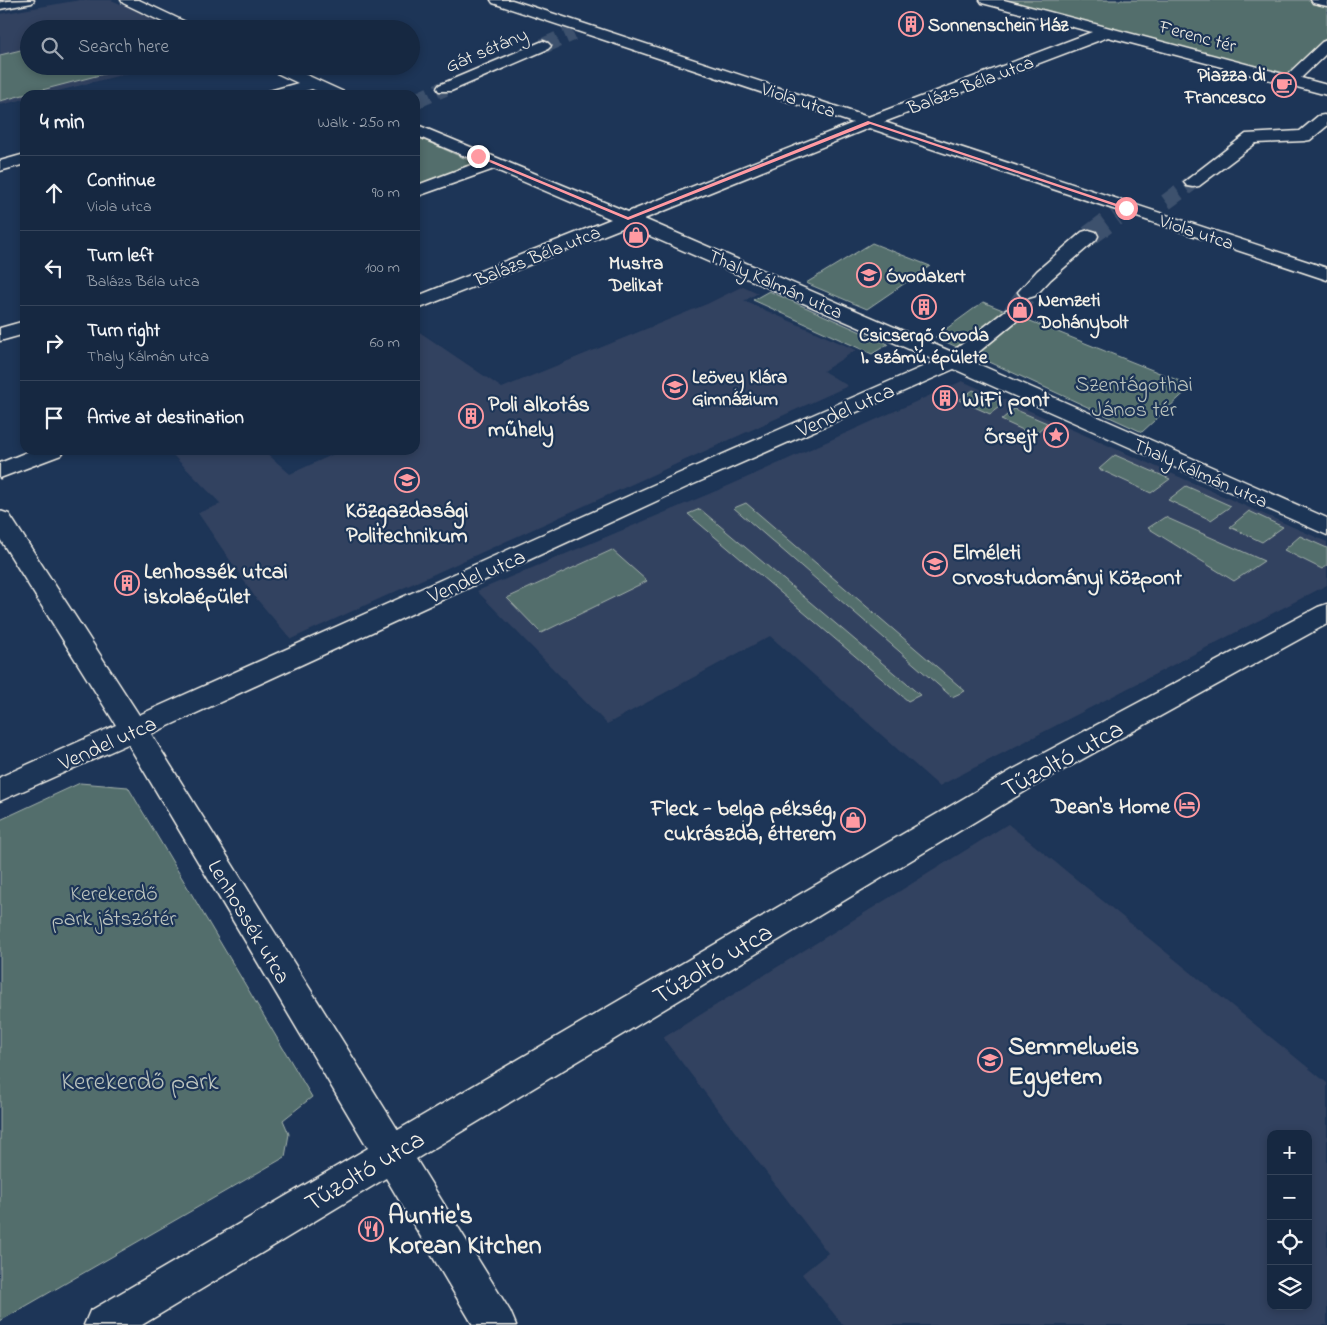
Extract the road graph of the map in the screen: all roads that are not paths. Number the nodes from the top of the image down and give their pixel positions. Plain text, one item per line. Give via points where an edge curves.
1 (27, 0) edge
2 (128, 0) edge
3 (498, 0) edge
4 (987, 0) edge
5 (1318, 0) edge
6 (1327, 2) edge
7 (0, 5) edge
8 (170, 20) edge
9 (1106, 32) junction
10 (1327, 45) edge
11 (543, 46) tunnel mouth
12 (294, 75) edge
13 (1290, 80) junction
14 (314, 84) junction
15 (445, 88) tunnel mouth
16 (291, 90) edge
17 (327, 90) edge
18 (1327, 90) edge
19 (1324, 120) dead end
20 (870, 122) junction
21 (420, 131) edge
22 (20, 160) edge
23 (494, 163) junction
24 (0, 166) edge
25 (1192, 182) tunnel mouth
26 (420, 190) edge
27 (1166, 202) tunnel mouth
28 (1121, 212) junction
29 (628, 219) junction
30 (1089, 236) tunnel mouth
31 (1327, 274) edge
32 (1028, 292) tunnel mouth
33 (420, 302) edge
34 (1013, 314) tunnel mouth
35 (20, 329) edge
36 (0, 335) edge
37 (953, 362) junction
38 (40, 455) edge
39 (0, 471) edge
40 (0, 519) edge
41 (1327, 527) edge
42 (1327, 613) edge
43 (134, 730) junction
44 (2, 783) edge
45 (392, 1154) junction
46 (104, 1325) edge
47 (496, 1325) edge

1 - 7 street
2 - 8 street
3 - 20 street, Viola utca via 578,31
4 - 9 street, Ferenc tér
5 - 6 street
9 - 13 street, Ferenc tér
9 - 20 street, Balázs Béla utca
10 - 13 street
11 - 15 street, Gát sétány
12 - 14 street
13 - 18 street, Ferenc tér
14 - 16 street
14 - 17 street
19 - 25 street via 1304,136 1252,138
20 - 28 street, Viola utca
20 - 29 street, Balázs Béla utca
21 - 23 street, Thaly Kálmán utca
22 - 24 street
23 - 26 street
23 - 29 street, Thaly Kálmán utca
27 - 28 street
28 - 31 street, Viola utca
29 - 33 street, Balázs Béla utca
29 - 37 street, Thaly Kálmán utca
30 - 32 street
34 - 37 street, Vendel utca
35 - 36 street
37 - 41 street, Thaly Kálmán utca
37 - 43 street, Vendel utca
38 - 39 street
40 - 43 street, Lenhossék utca
42 - 45 street, Tűzoltó utca via 1023,778
43 - 44 street, Vendel utca
43 - 45 street, Lenhossék utca
45 - 46 street, Tűzoltó utca
45 - 47 street, Lenhossék utca

